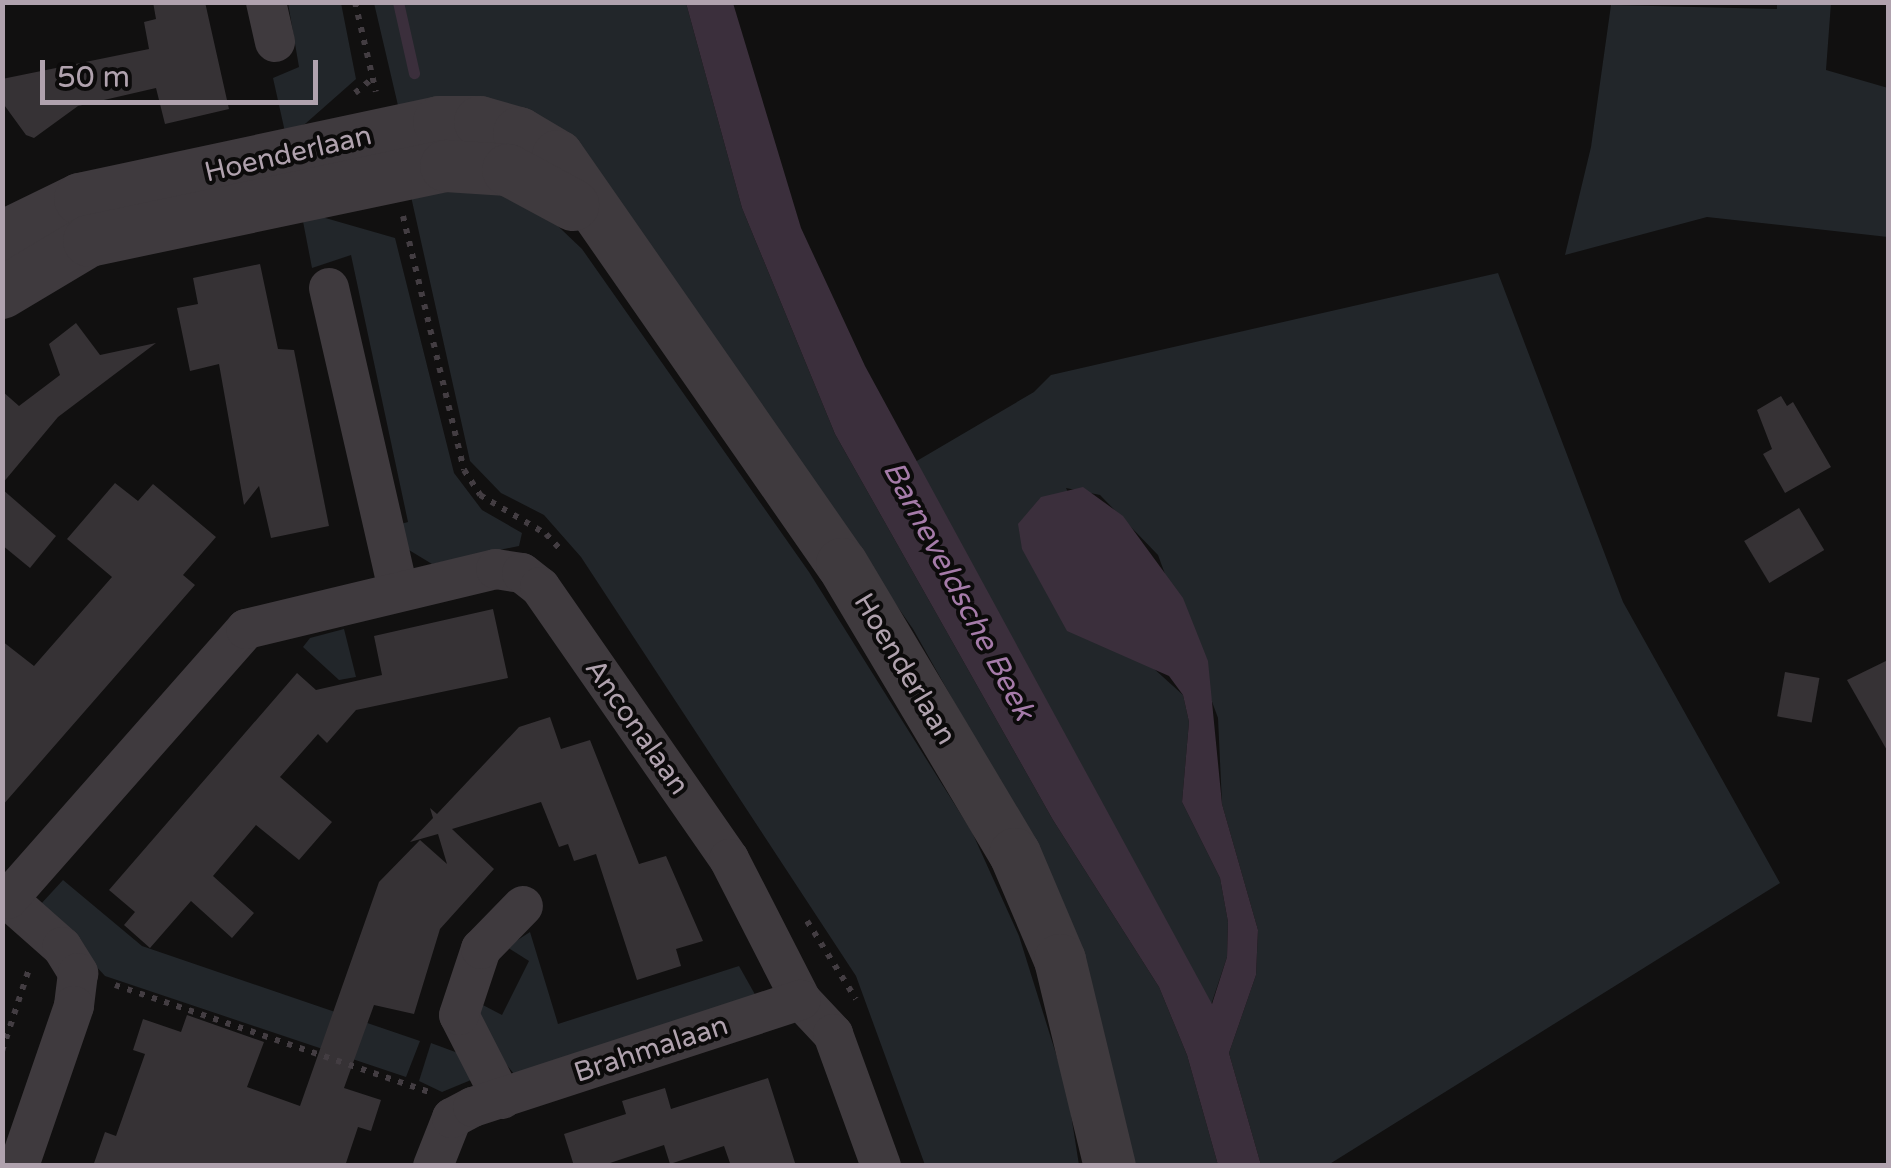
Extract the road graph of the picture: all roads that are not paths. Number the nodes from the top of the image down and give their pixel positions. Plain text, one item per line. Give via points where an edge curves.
1 (266, 2) edge
2 (274, 42) dead end
3 (9, 261) edge
4 (329, 288) dead end
5 (398, 589) junction
6 (5, 897) edge
7 (524, 906) dead end
8 (801, 1000) junction
9 (488, 1103) junction
10 (19, 1166) edge
11 (433, 1166) edge
12 (881, 1166) edge
13 (1110, 1166) edge

1 - 2 street
3 - 13 street, Hoenderlaan via 80,200 440,122 480,122 519,133 558,156 832,548 1015,854 1060,960
4 - 5 street
5 - 6 street, Anconalaan via 246,629
5 - 8 street, Anconalaan via 496,569 522,573 540,587 729,859
6 - 10 street via 52,937 78,973 74,1006
7 - 9 street via 481,949 459,1015
8 - 9 street, Brahmalaan
8 - 12 street, Anconalaan via 833,1034
9 - 11 street via 452,1118

